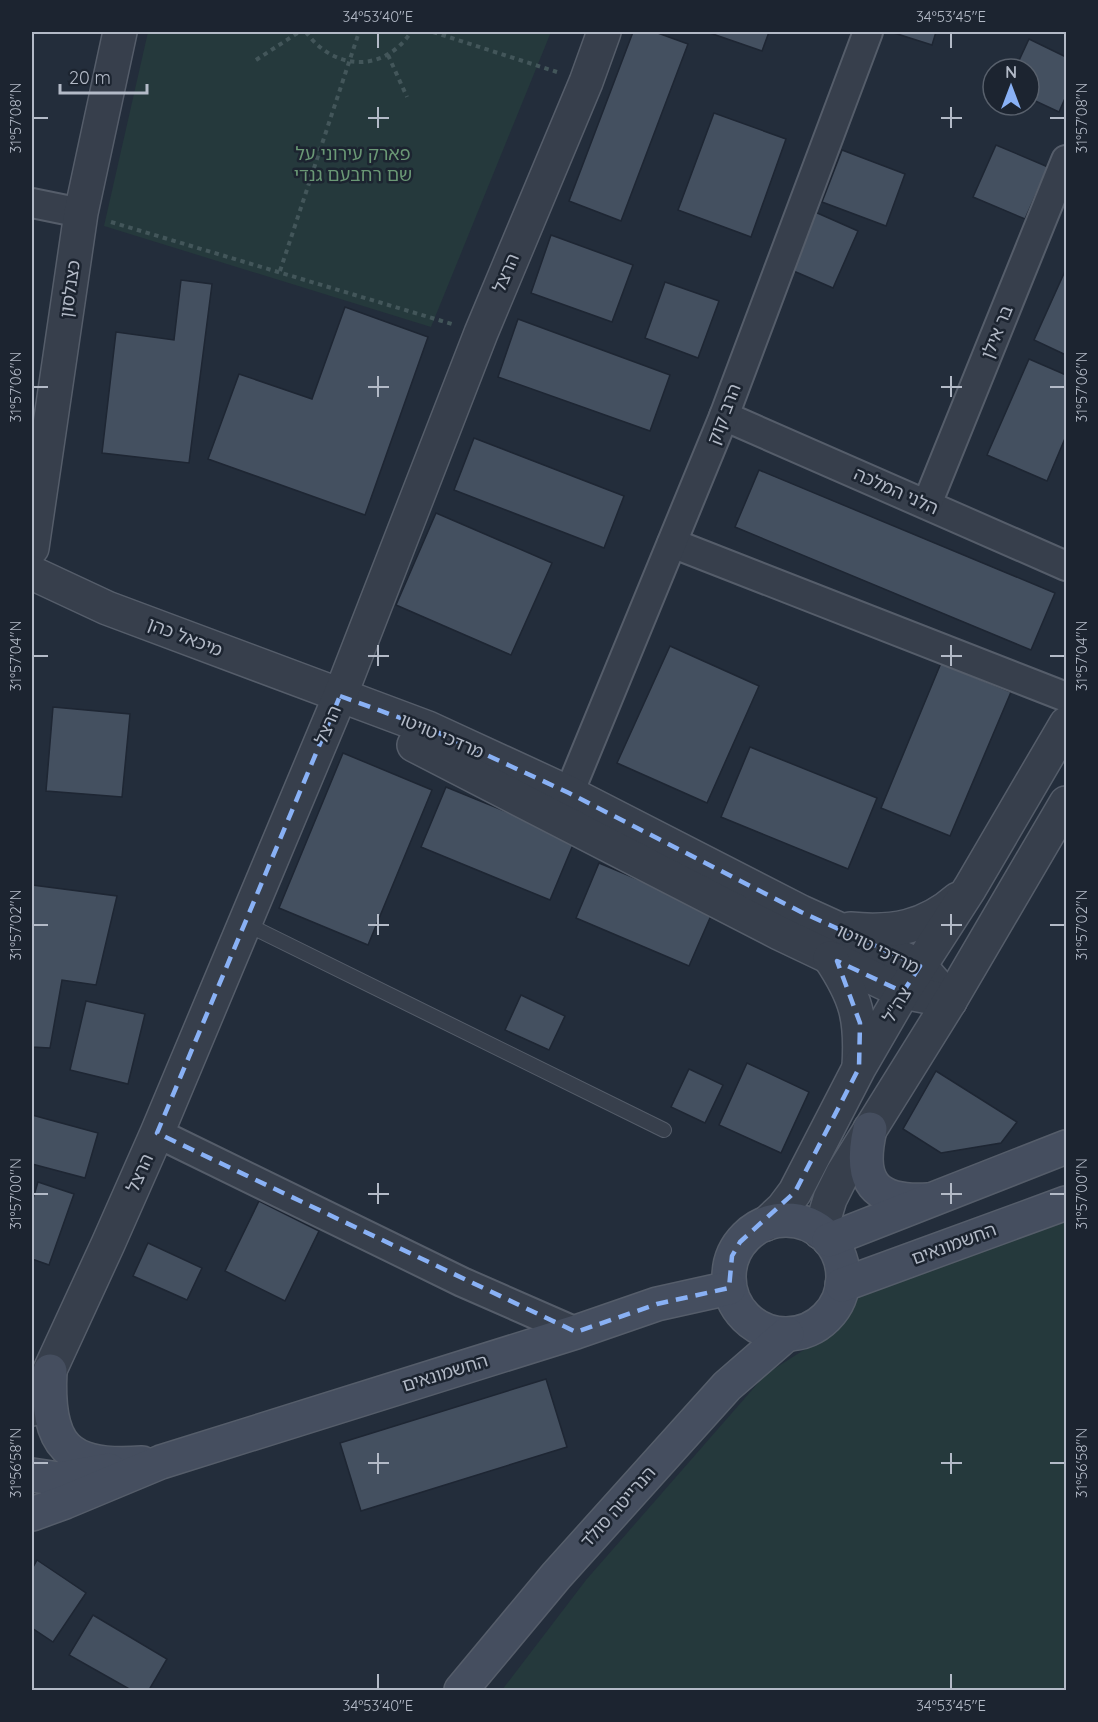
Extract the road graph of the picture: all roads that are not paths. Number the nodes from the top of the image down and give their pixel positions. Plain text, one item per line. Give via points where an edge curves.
1 (120, 32) edge
2 (604, 32) edge
3 (868, 32) edge
4 (1066, 160) edge
5 (32, 203) edge
6 (81, 213) junction
7 (724, 416) junction
8 (927, 504) junction
9 (672, 543) junction
10 (32, 548) edge
11 (1066, 566) edge
12 (32, 573) edge
13 (340, 696) junction
14 (1066, 697) edge
15 (1066, 724) edge
16 (569, 793) junction
17 (1066, 803) edge
18 (970, 888) junction
19 (244, 923) junction
20 (832, 943) junction
21 (912, 979) junction
22 (950, 1001) junction
23 (859, 1068) junction
24 (870, 1129) junction
25 (664, 1130) dead end
26 (157, 1133) junction
27 (1066, 1147) edge
28 (930, 1200) junction
29 (1066, 1203) edge
30 (766, 1224) junction
31 (825, 1236) junction
32 (842, 1285) junction
33 (729, 1288) junction
34 (576, 1332) junction
35 (787, 1334) junction
36 (50, 1371) junction
37 (32, 1409) edge
38 (161, 1462) junction
39 (32, 1475) edge
40 (32, 1514) edge
41 (461, 1690) edge

1 - 6 street, כצנלסון
2 - 13 street, הרצל via 481,333
3 - 7 street, הרב קוק
4 - 8 street, בר אילן
5 - 6 street
6 - 10 street, כצנלסון
7 - 8 street, הלני המלכה
7 - 9 street, הרב קוק
8 - 11 street, הלני המלכה
9 - 14 street
9 - 16 street, הרב קוק
12 - 13 street, מיכאל כהן via 107,608
13 - 16 street, מרדכי טויטו via 428,728
13 - 19 street, הרצל
13 - 20 street, מרדכי טויטו via 420,748 711,900
15 - 18 street, צה"ל
16 - 20 street, מרדכי טויטו
17 - 22 street
18 - 20 street via 946,909 921,923 868,931
18 - 21 street, צה"ל
19 - 25 lane
19 - 26 street, הרצל
20 - 21 street, מרדכי טויטו
20 - 23 street via 860,1023
21 - 22 street, מרדכי טויטו
21 - 23 street, צה"ל
22 - 24 street
23 - 30 street, צה"ל via 795,1192
24 - 28 main road via 865,1157 877,1189 899,1200
24 - 31 street via 830,1199
26 - 34 street via 462,1282
26 - 36 street, הרצל
27 - 28 main road
28 - 31 main road
29 - 32 main road, החשמונאים
30 - 31 main road via 796,1221
30 - 33 main road via 740,1242 730,1264
31 - 32 main road via 838,1253
32 - 35 main road via 838,1300 817,1325
33 - 34 main road, החשמונאים via 657,1304
33 - 35 main road via 739,1310 756,1326
34 - 38 main road, החשמונאים
35 - 41 main road, הנרייטה סולד via 720,1394 556,1576
36 - 37 street, הרצל
36 - 38 main road via 53,1419 61,1442 71,1452 101,1464
38 - 39 main road, החשמונאים via 59,1479
38 - 40 main road, החשמונאים

